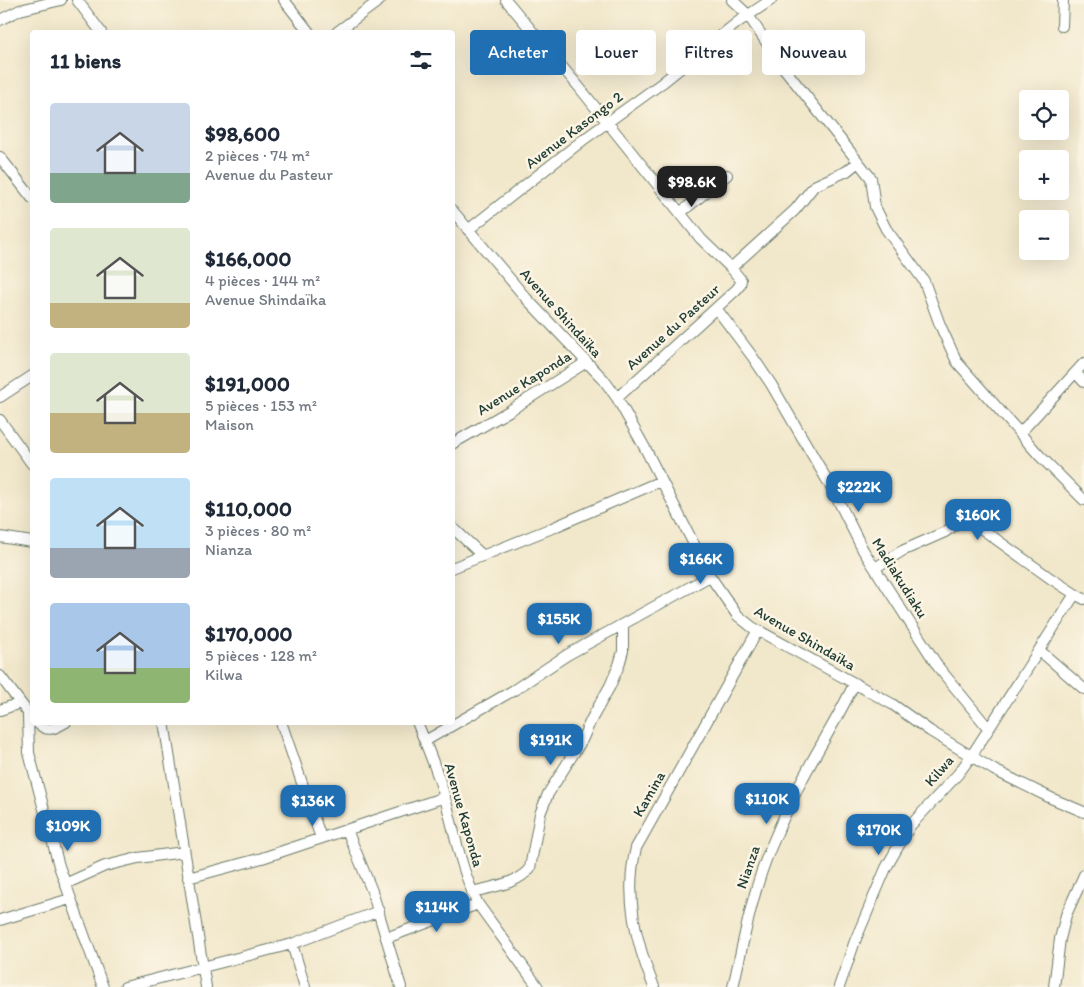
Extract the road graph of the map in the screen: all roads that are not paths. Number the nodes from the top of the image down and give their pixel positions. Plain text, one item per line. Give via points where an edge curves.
1 (61, 0) edge
2 (77, 0) edge
3 (284, 0) edge
4 (380, 0) edge
5 (506, 0) edge
6 (732, 0) edge
7 (771, 0) edge
8 (1063, 0) edge
9 (19, 5) edge
10 (748, 15) junction
11 (0, 20) edge
12 (1062, 26) dead end
13 (100, 30) edge
14 (308, 30) edge
15 (340, 30) edge
16 (608, 122) junction
17 (0, 157) edge
18 (858, 162) junction
19 (726, 175) dead end
20 (30, 195) edge
21 (680, 213) junction
22 (455, 214) edge
23 (468, 230) junction
24 (731, 268) junction
25 (716, 308) junction
26 (585, 363) junction
27 (1084, 363) edge
28 (1076, 373) junction
29 (30, 377) edge
30 (1084, 382) edge
31 (0, 397) edge
32 (617, 398) junction
33 (0, 420) edge
34 (1020, 433) junction
35 (455, 442) edge
36 (30, 461) edge
37 (661, 481) junction
38 (1084, 500) edge
39 (455, 530) edge
40 (0, 537) edge
41 (30, 542) edge
42 (483, 556) junction
43 (455, 567) edge
44 (875, 568) junction
45 (710, 576) junction
46 (1080, 596) edge
47 (623, 624) junction
48 (758, 630) junction
49 (1039, 650) junction
50 (0, 676) edge
51 (854, 684) junction
52 (1084, 689) edge
53 (20, 703) junction
54 (0, 710) edge
55 (30, 717) edge
56 (455, 724) edge
57 (40, 725) edge
58 (60, 725) edge
59 (164, 725) edge
60 (282, 725) edge
61 (418, 725) edge
62 (453, 725) edge
63 (990, 729) junction
64 (425, 741) junction
65 (972, 755) junction
66 (444, 797) junction
67 (1084, 812) edge
68 (347, 830) junction
69 (321, 838) junction
70 (184, 852) junction
71 (1084, 875) edge
72 (188, 878) junction
73 (65, 884) junction
74 (472, 892) junction
75 (70, 899) junction
76 (478, 904) junction
77 (379, 911) junction
78 (0, 920) edge
79 (386, 938) junction
80 (292, 944) junction
81 (203, 968) junction
82 (103, 987) edge
83 (125, 987) edge
84 (206, 987) edge
85 (305, 987) edge
86 (401, 987) edge
87 (538, 987) edge
88 (654, 987) edge
89 (733, 987) edge
90 (839, 987) edge
91 (1054, 987) edge

1 - 9 street
2 - 13 street
3 - 14 street
4 - 15 street
5 - 16 street, Avenue du Pasteur
6 - 10 street
7 - 10 street, Avenue Kasongo 2
8 - 12 street
9 - 11 street
10 - 16 street, Avenue Kasongo 2
10 - 18 street
16 - 21 street, Avenue du Pasteur
16 - 23 street, Avenue Kasongo 2
17 - 20 street
18 - 24 street via 847,171 814,186 796,210
18 - 34 street via 871,178 875,207 886,229 924,281 957,362
19 - 21 street
21 - 24 street, Avenue du Pasteur
22 - 23 street, Avenue Shindaïka
23 - 26 street, Avenue Shindaïka
24 - 25 street, Avenue du Pasteur via 740,278 740,285
25 - 32 street, Avenue du Pasteur
25 - 44 street, Madiakudiaku via 771,384
26 - 32 street, Avenue Shindaïka via 604,380
26 - 35 street, Avenue Kaponda
27 - 28 street
28 - 30 street
28 - 34 street
29 - 31 street
32 - 37 street, Avenue Shindaïka
33 - 36 street
34 - 38 street
37 - 42 street
37 - 45 street, Avenue Shindaïka
39 - 42 street
40 - 41 street
42 - 43 street
44 - 46 street via 968,519
44 - 63 street, Madiakudiaku via 939,668
45 - 47 street
45 - 48 street, Avenue Shindaïka via 737,614
46 - 49 street, Kilwa
47 - 56 street
47 - 74 street via 623,651 619,665 582,740 548,794 540,814 530,868 518,878
48 - 51 street, Avenue Shindaïka
48 - 88 street, Kamina via 636,848 631,866 631,901 643,956
49 - 52 street
49 - 63 street, Kilwa
50 - 53 street
51 - 65 street, Avenue Shindaïka
51 - 89 street, Nianza via 799,784 771,846 750,910
53 - 54 street
53 - 55 street
55 - 73 street via 29,753
57 - 58 street via 51,730
59 - 70 street
60 - 69 street
61 - 64 street, Avenue Kaponda
62 - 64 street
63 - 65 street, Kilwa
64 - 66 street, Avenue Kaponda
65 - 67 street, Avenue Shindaïka via 994,770
65 - 90 street, Kilwa via 910,826 899,845 872,900
66 - 68 street
66 - 74 street, Avenue Kaponda
68 - 69 street
68 - 77 street
69 - 72 street
70 - 72 street
70 - 73 street via 105,866
71 - 91 street via 1066,915
72 - 81 street
73 - 75 street
74 - 76 street, Avenue Kaponda
75 - 78 street
75 - 82 street
76 - 79 street
76 - 87 street, Avenue Kaponda
77 - 79 street
77 - 80 street
79 - 86 street
80 - 81 street
80 - 85 street
81 - 83 street
81 - 84 street

